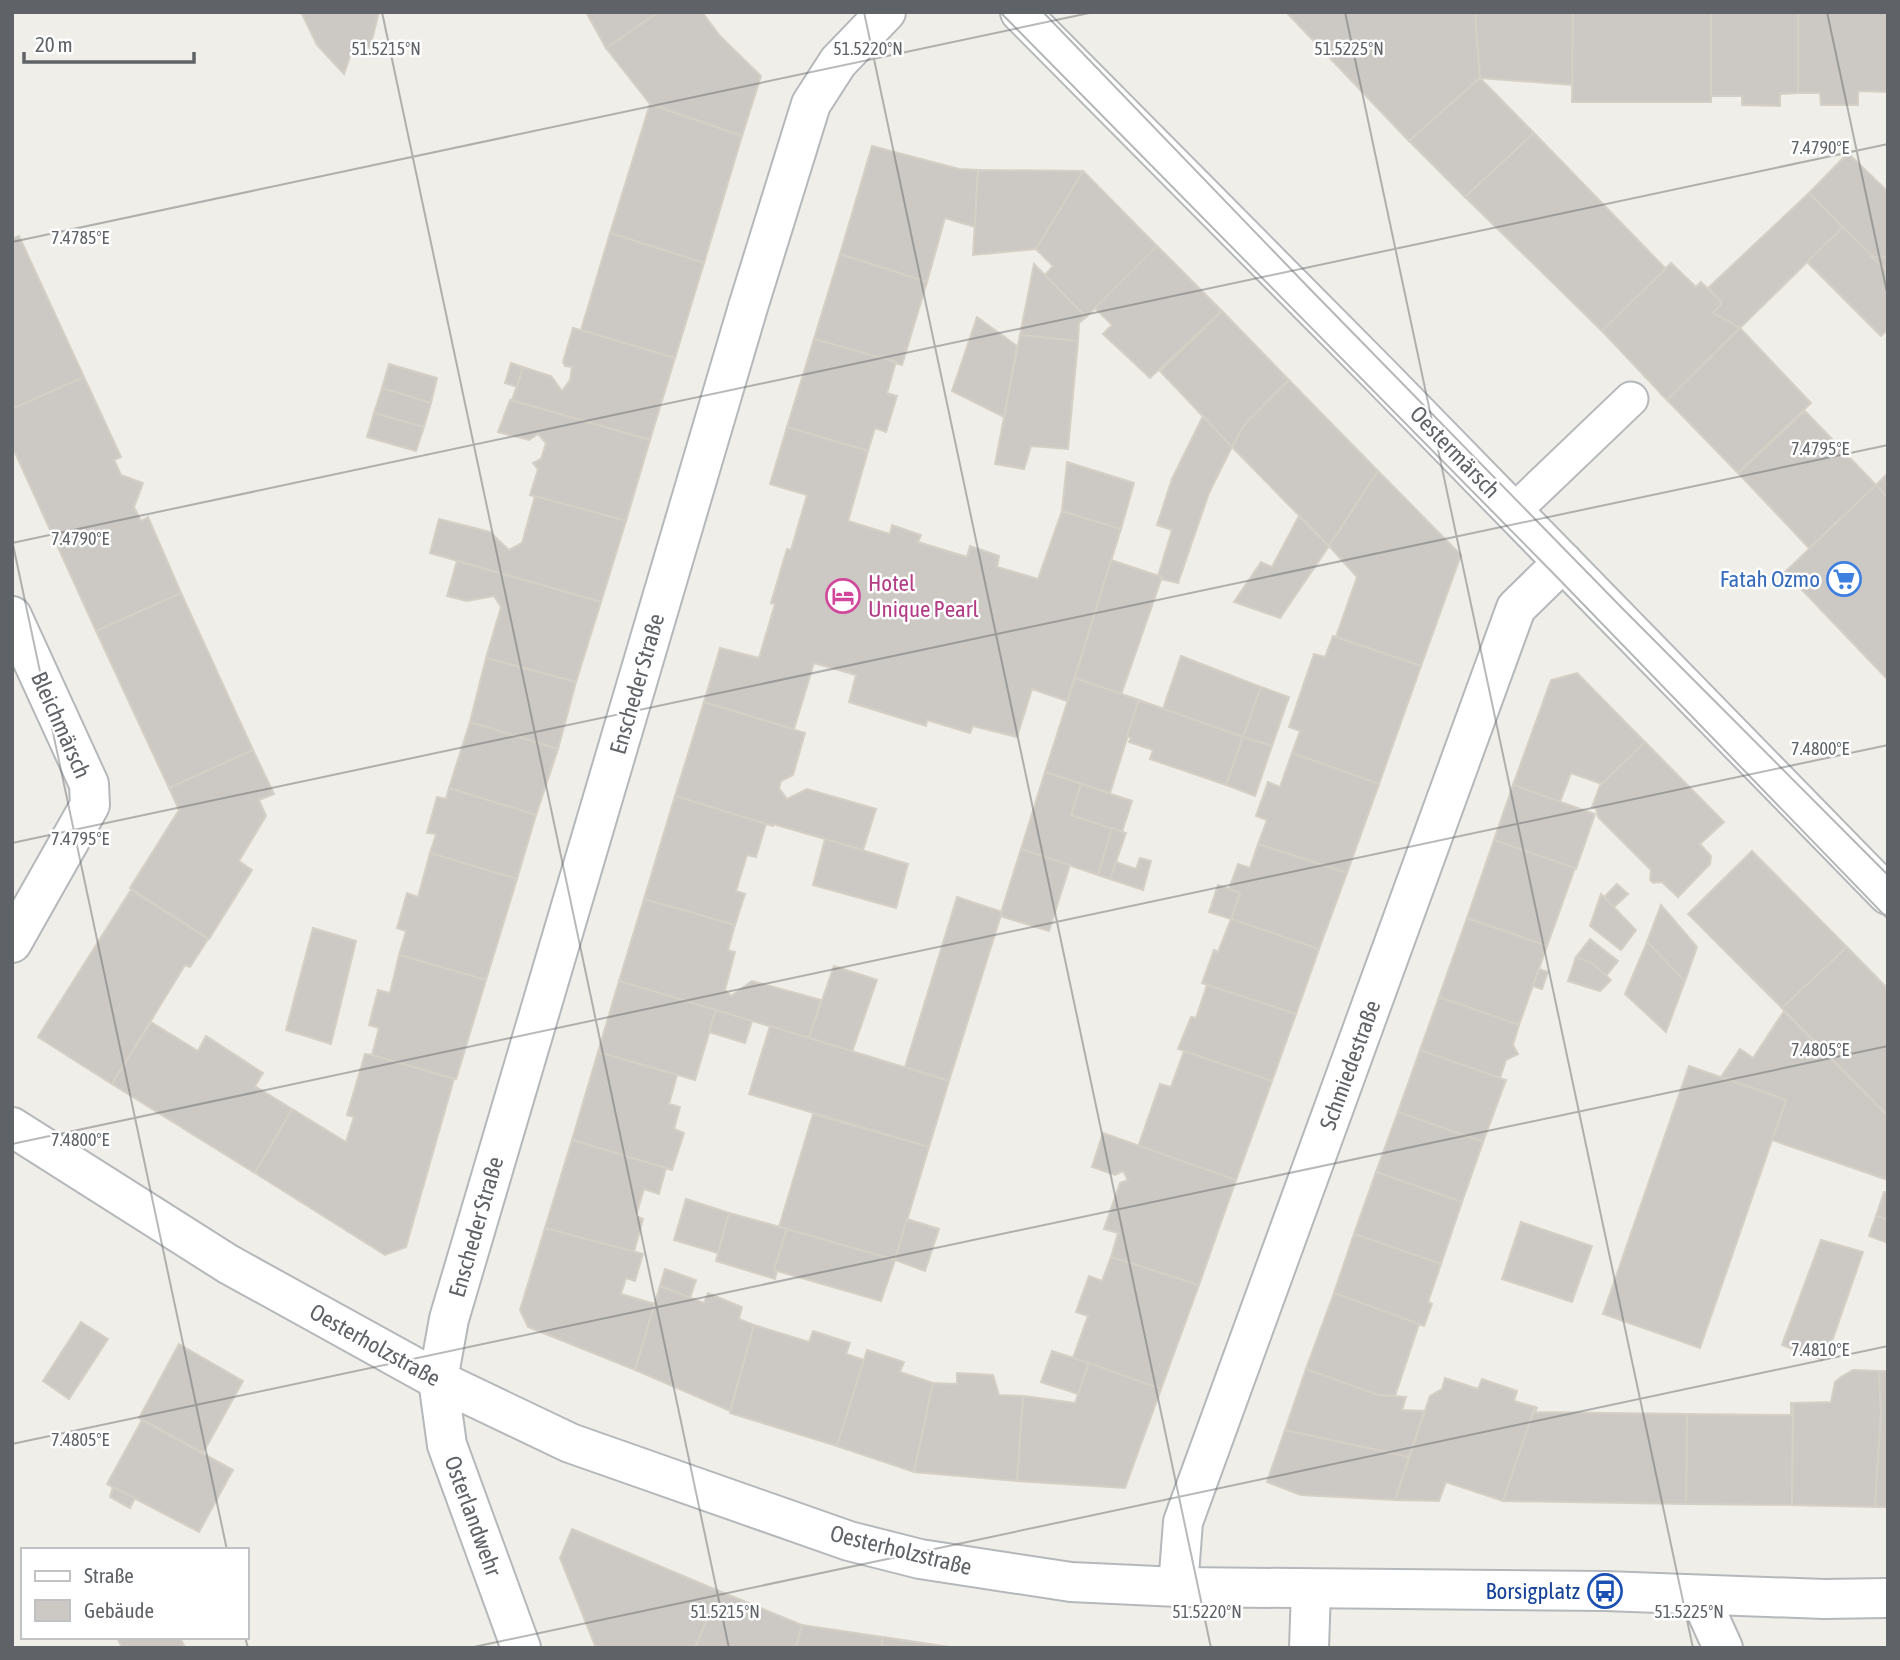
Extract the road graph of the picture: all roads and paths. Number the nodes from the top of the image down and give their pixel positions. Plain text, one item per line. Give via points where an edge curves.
1 (886, 12) edge
2 (1020, 12) edge
3 (1631, 399) dead end
4 (1513, 512) junction
5 (1563, 562) junction
6 (12, 616) edge
7 (1888, 895) edge
8 (12, 943) edge
9 (12, 1127) edge
10 (438, 1380) junction
11 (1178, 1587) junction
12 (1311, 1590) junction
13 (1699, 1595) junction
14 (1888, 1598) edge
15 (521, 1648) edge
16 (1309, 1648) edge
17 (1723, 1648) edge

1 - 10 street, Enscheder Straße via 838,62 811,104 449,1319
2 - 4 street, Oestermärsch
3 - 4 lane
4 - 5 street, Oestermärsch
5 - 7 street, Oestermärsch
5 - 11 street, Schmiedestraße via 1516,608 1184,1522
6 - 8 street, Bleichmärsch via 89,784 90,805
9 - 10 street, Oesterholzstraße via 228,1264
10 - 11 street, Oesterholzstraße via 570,1443 849,1541 920,1559 1071,1582
10 - 15 street, Osterlandwehr via 447,1445
11 - 12 street, Oesterholzstraße
12 - 13 street, Oesterholzstraße
12 - 16 street
13 - 14 street, Oesterholzstraße
13 - 17 street

